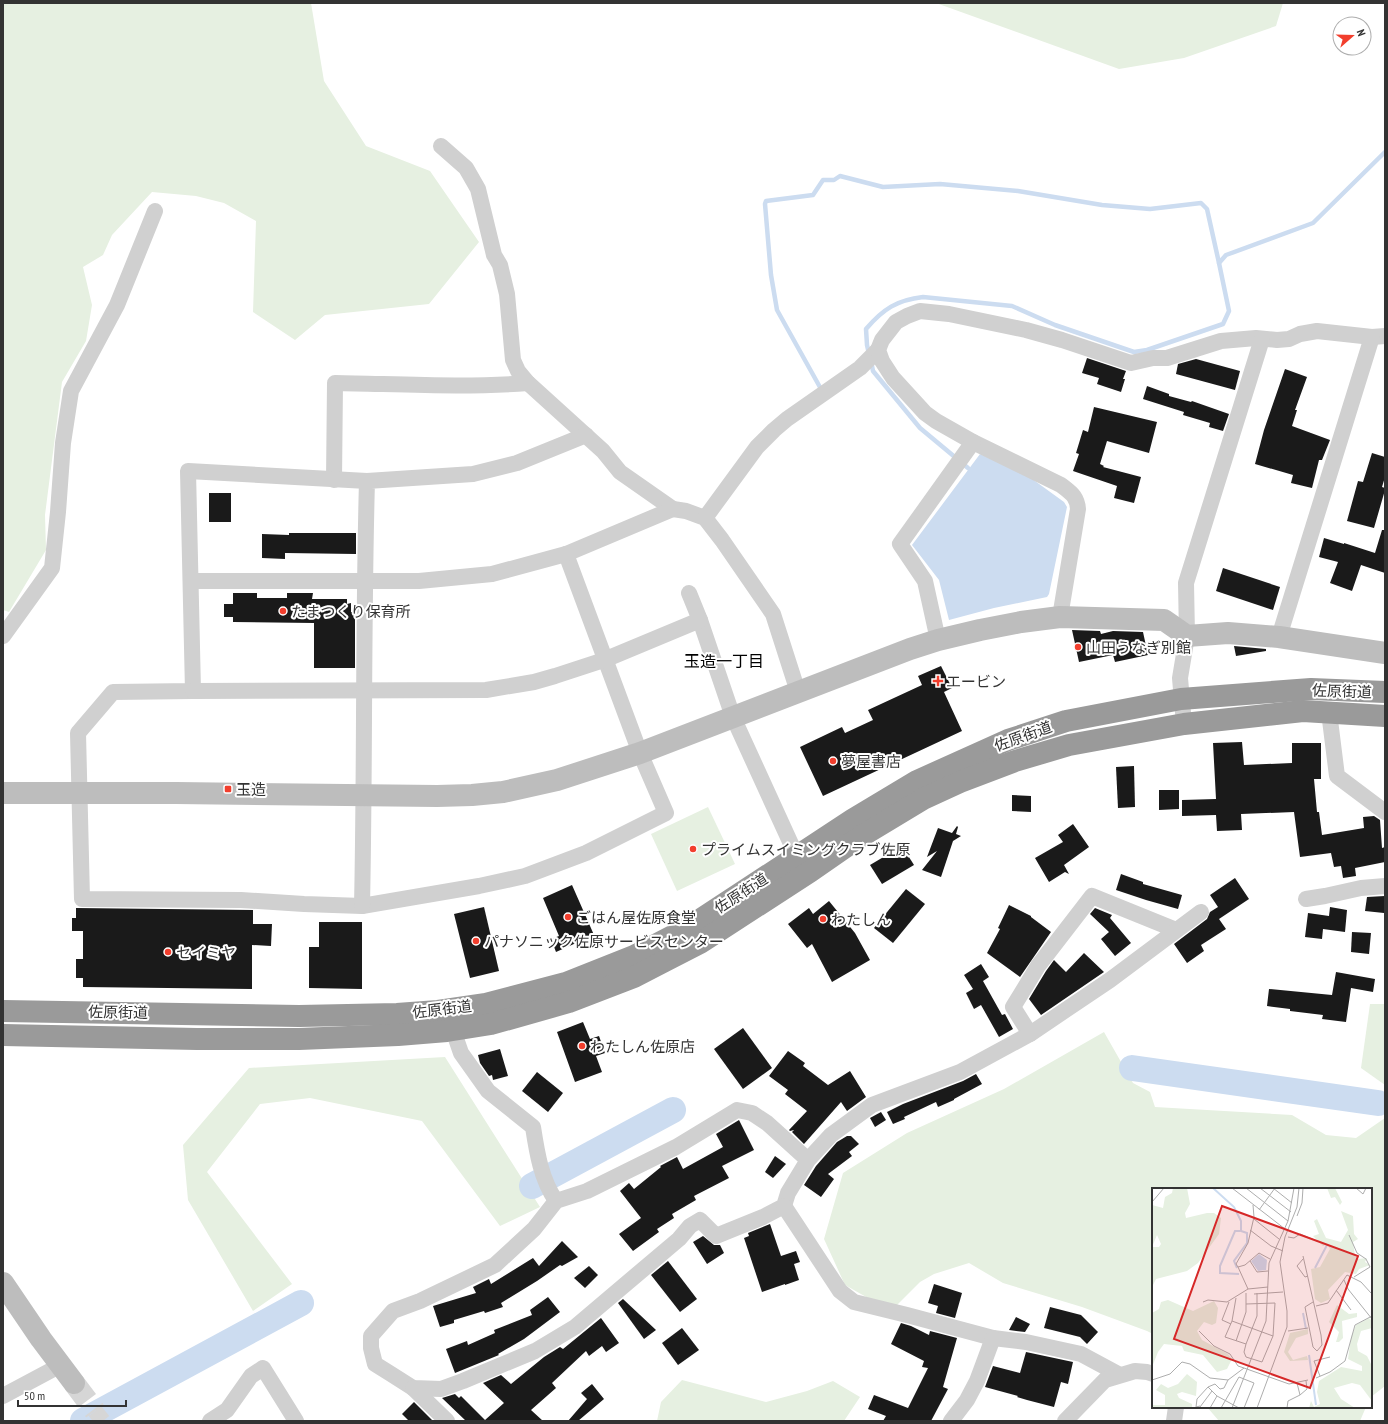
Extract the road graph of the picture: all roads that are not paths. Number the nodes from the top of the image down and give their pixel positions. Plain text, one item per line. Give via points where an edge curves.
1 (441, 146) dead end
2 (155, 211) dead end
3 (1379, 337) edge
4 (1262, 339) junction
5 (878, 350) junction
6 (528, 383) junction
7 (586, 435) junction
8 (973, 442) junction
9 (334, 480) junction
10 (367, 481) junction
11 (673, 509) junction
12 (705, 518) junction
13 (566, 554) junction
14 (191, 581) junction
15 (366, 582) junction
16 (689, 593) dead end
17 (1060, 617) junction
18 (700, 620) junction
19 (3, 636) edge
20 (1187, 636) junction
21 (1279, 637) junction
22 (938, 640) junction
23 (1385, 653) edge
24 (604, 660) junction
25 (364, 690) junction
26 (193, 691) junction
27 (798, 692) junction
28 (1385, 692) edge
29 (1181, 699) junction
30 (1329, 712) junction
31 (1385, 716) edge
32 (733, 717) junction
33 (1184, 724) junction
34 (640, 753) junction
35 (3, 793) edge
36 (79, 793) junction
37 (364, 795) junction
38 (1385, 812) edge
39 (797, 856) junction
40 (1385, 886) edge
41 (1306, 899) dead end
42 (362, 906) junction
43 (1200, 912) dead end
44 (1176, 930) junction
45 (3, 1011) edge
46 (453, 1030) junction
47 (1030, 1034) junction
48 (3, 1035) edge
49 (808, 1160) junction
50 (553, 1197) junction
51 (784, 1206) junction
52 (5, 1289) edge
53 (993, 1338) junction
54 (61, 1365) junction
55 (1152, 1374) edge
56 (1120, 1375) junction
57 (74, 1382) tunnel mouth
58 (413, 1388) junction
59 (3, 1396) edge
60 (1176, 1408) edge
61 (210, 1421) edge
62 (296, 1421) edge
63 (447, 1421) edge
64 (951, 1421) edge
65 (1065, 1421) edge
66 (1174, 1421) edge

1 - 6 street via 466,168 478,190 507,294 513,360
2 - 19 street via 117,305 71,391 63,443 52,568
3 - 4 street via 1317,332 1300,334 1289,339
3 - 21 street
4 - 5 street via 1221,340 1167,358 1131,363 1026,330 949,314 920,311 896,322 882,340
4 - 20 street via 1186,583
5 - 8 street via 893,378 925,413
5 - 12 street via 860,368 787,419 757,446
6 - 7 street
6 - 9 street via 335,383
7 - 10 street via 517,463 473,474
7 - 11 street via 620,472
8 - 17 street via 1052,480 1071,492 1077,500 1078,509
8 - 22 street via 900,544 925,581
9 - 10 street
9 - 14 street via 188,471
10 - 15 street
11 - 12 street
11 - 13 street
12 - 27 street via 772,614
13 - 15 street via 492,574 420,581
13 - 24 street
14 - 15 street
14 - 26 street
15 - 25 street
16 - 18 street
17 - 20 street via 1164,620
17 - 22 street via 1021,622
18 - 24 street
18 - 32 street
20 - 21 street via 1228,633
20 - 29 street via 1180,678
21 - 23 street
22 - 27 street
24 - 25 street via 534,682 486,690
24 - 34 street
25 - 26 street
25 - 37 street
26 - 36 street via 112,692 78,733
27 - 32 street
28 - 29 highway, 佐原街道 via 1311,688
29 - 33 street
29 - 39 highway, 佐原街道 via 1066,721 1008,740 917,781
30 - 31 highway, 佐原街道
30 - 33 highway, 佐原街道 via 1303,711
30 - 38 street via 1337,776
32 - 34 street
32 - 39 street
33 - 46 highway, 佐原街道 via 1069,745 1015,761 960,782 923,799 860,837 700,943 634,977 569,1002 526,1015
34 - 37 street via 557,780 503,792 451,796
34 - 42 street via 666,813 586,853 525,876
35 - 36 street
36 - 37 street
36 - 42 street via 82,898 241,900
37 - 42 street
39 - 45 highway, 佐原街道 via 686,929 634,956 566,983 486,1004 397,1014 306,1016
40 - 41 street
43 - 44 street
44 - 47 street via 1110,980
44 - 47 street via 1092,896 1038,966 1013,1007
46 - 48 highway, 佐原街道 via 299,1039
46 - 50 street via 461,1053 488,1091 533,1127 539,1163
47 - 49 street via 960,1072 872,1105 831,1135
49 - 50 street via 767,1123 752,1113 736,1110 676,1147 587,1191
49 - 51 street via 788,1193
50 - 58 street via 534,1229 495,1265 420,1301 393,1310 371,1336 375,1364
51 - 53 street via 840,1291 854,1302
51 - 58 street via 716,1236 700,1220 575,1327 535,1351 441,1389
52 - 54 street
53 - 56 street via 1081,1354
53 - 64 street via 977,1381
54 - 57 street
54 - 59 street
55 - 56 street via 1135,1372
56 - 65 street via 1105,1380
58 - 63 street
60 - 66 street
61 - 62 street via 227,1410 251,1376 263,1368

